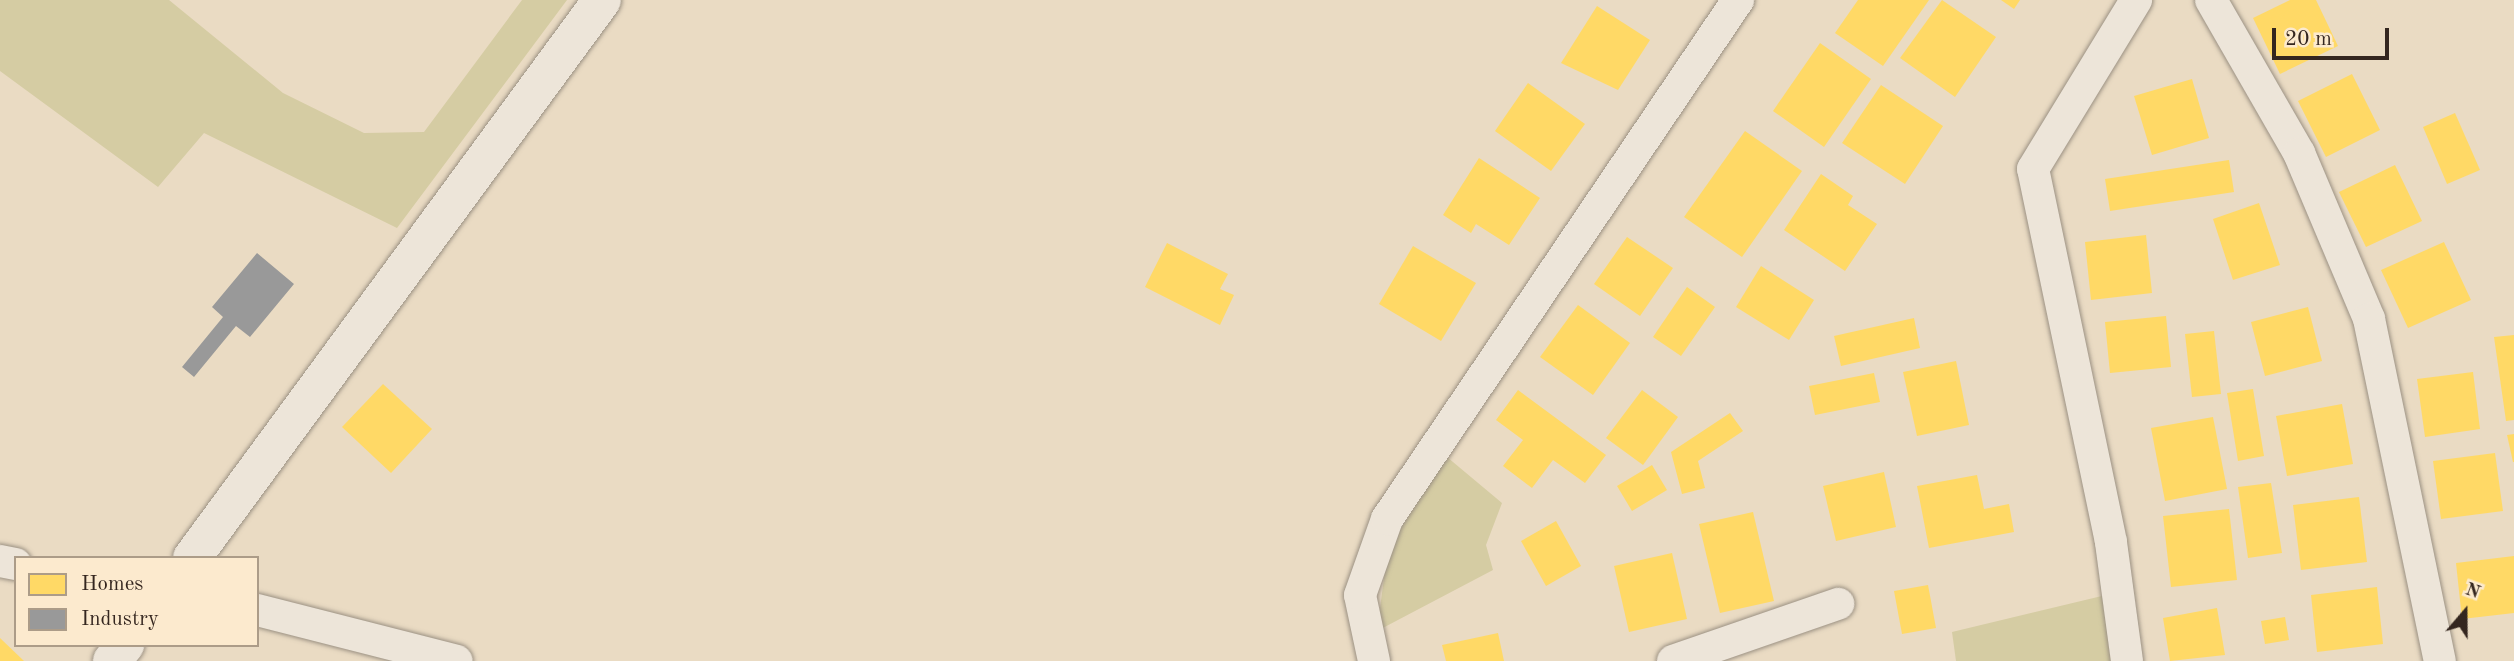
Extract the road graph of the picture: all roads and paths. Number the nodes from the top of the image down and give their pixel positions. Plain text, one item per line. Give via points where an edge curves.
1 (602, 0) edge
2 (1738, 0) edge
3 (2136, 0) edge
4 (2211, 0) edge
5 (193, 556) edge
6 (1838, 604) dead end
7 (259, 611) edge
8 (123, 647) edge
9 (112, 661) edge
10 (457, 661) edge
11 (1374, 661) edge
12 (1673, 661) edge
13 (2127, 661) edge
14 (2440, 661) edge

1 - 5 street
2 - 11 street via 1387,519 1360,595
3 - 13 street via 2033,169 2111,542
4 - 14 street via 2299,153 2369,320
6 - 12 street
7 - 10 street
8 - 9 street

